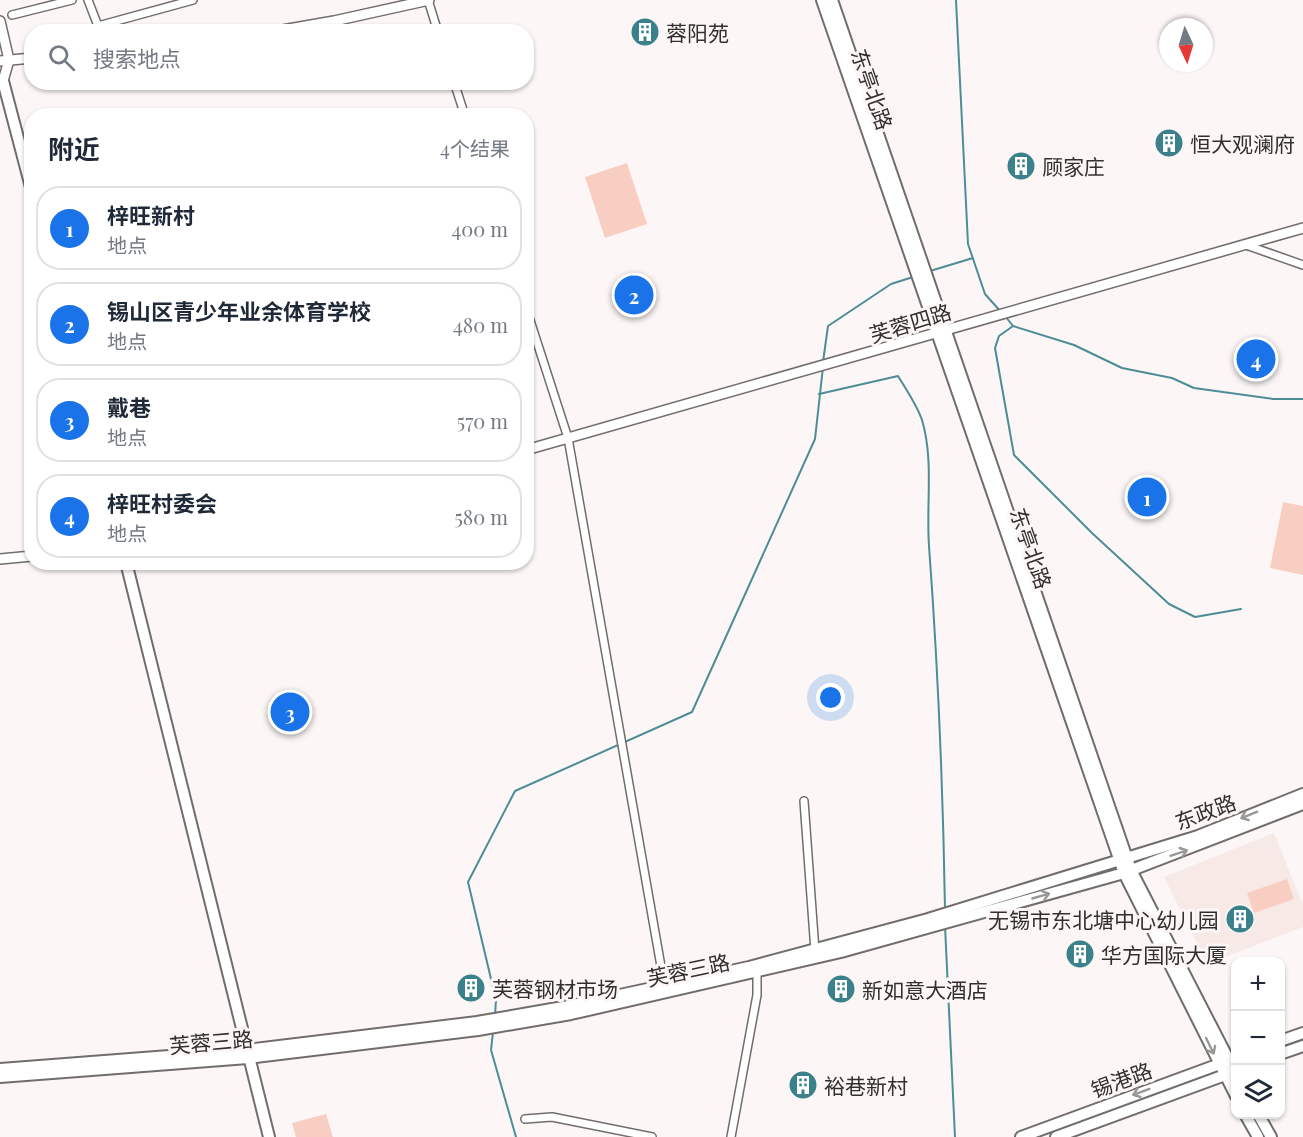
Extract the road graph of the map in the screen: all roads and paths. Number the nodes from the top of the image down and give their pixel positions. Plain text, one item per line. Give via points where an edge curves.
1 (72, 0) edge
2 (88, 0) edge
3 (193, 0) edge
4 (428, 0) edge
5 (822, 0) edge
6 (831, 0) edge
7 (12, 15) dead end
8 (0, 21) edge
9 (97, 24) edge
10 (105, 24) edge
11 (317, 24) edge
12 (436, 24) edge
13 (2, 36) edge
14 (24, 59) edge
15 (5, 60) edge
16 (2, 79) edge
17 (457, 90) edge
18 (462, 108) edge
19 (24, 161) edge
20 (1303, 228) edge
21 (1246, 245) junction
22 (1303, 265) edge
23 (918, 267) junction
24 (940, 331) junction
25 (534, 333) edge
26 (568, 438) junction
27 (534, 448) edge
28 (24, 557) edge
29 (0, 559) edge
30 (128, 570) edge
31 (1303, 794) edge
32 (804, 801) dead end
33 (1303, 804) edge
34 (1123, 860) junction
35 (1127, 871) junction
36 (963, 913) junction
37 (929, 923) junction
38 (815, 951) junction
39 (757, 973) junction
40 (665, 990) junction
41 (1303, 1033) edge
42 (1285, 1040) edge
43 (1303, 1046) edge
44 (1285, 1053) edge
45 (247, 1054) junction
46 (1228, 1061) edge
47 (0, 1069) edge
48 (1231, 1073) edge
49 (0, 1077) edge
50 (525, 1119) dead end
51 (1248, 1119) edge
52 (1261, 1119) edge
53 (269, 1137) edge
54 (652, 1137) edge
55 (731, 1137) edge
56 (1020, 1137) edge
57 (1056, 1137) edge
58 (1258, 1137) edge
59 (1270, 1137) edge

1 - 7 street
2 - 9 street
3 - 10 street
4 - 11 street
4 - 12 street
5 - 23 main road, 东亭北路
6 - 23 main road, 东亭北路
8 - 13 street
13 - 15 street
14 - 15 street
15 - 16 street
16 - 19 main road
17 - 18 street
20 - 21 street, 芙蓉四路
21 - 22 street
21 - 24 street, 芙蓉四路
23 - 24 main road, 东亭北路
24 - 26 street, 芙蓉四路
24 - 34 main road, 东亭北路
25 - 26 street
26 - 27 street, 芙蓉四路
26 - 40 street
28 - 29 street
30 - 45 main road
31 -> 34 main road, 东政路 via 1198,836
32 - 38 street
35 -> 33 main road, 东政路
34 - 35 main road, 东亭北路
34 - 36 main road, 芙蓉三路
36 -> 35 main road, 芙蓉三路
35 - 46 main road, 东亭北路
36 - 37 main road, 芙蓉三路
37 - 38 main road, 芙蓉三路
37 - 39 main road, 芙蓉三路
38 - 40 main road, 芙蓉三路
39 - 40 main road, 芙蓉三路
39 - 55 street via 757,995
40 - 45 main road, 芙蓉三路 via 477,1026
41 - 42 main road
43 - 44 main road
45 - 47 main road, 芙蓉三路
45 - 49 main road, 芙蓉三路
45 - 53 main road
46 -> 56 main road, 锡港路
48 - 57 main road, 锡港路
50 - 54 street via 552,1117
51 - 58 main road
52 - 59 main road

